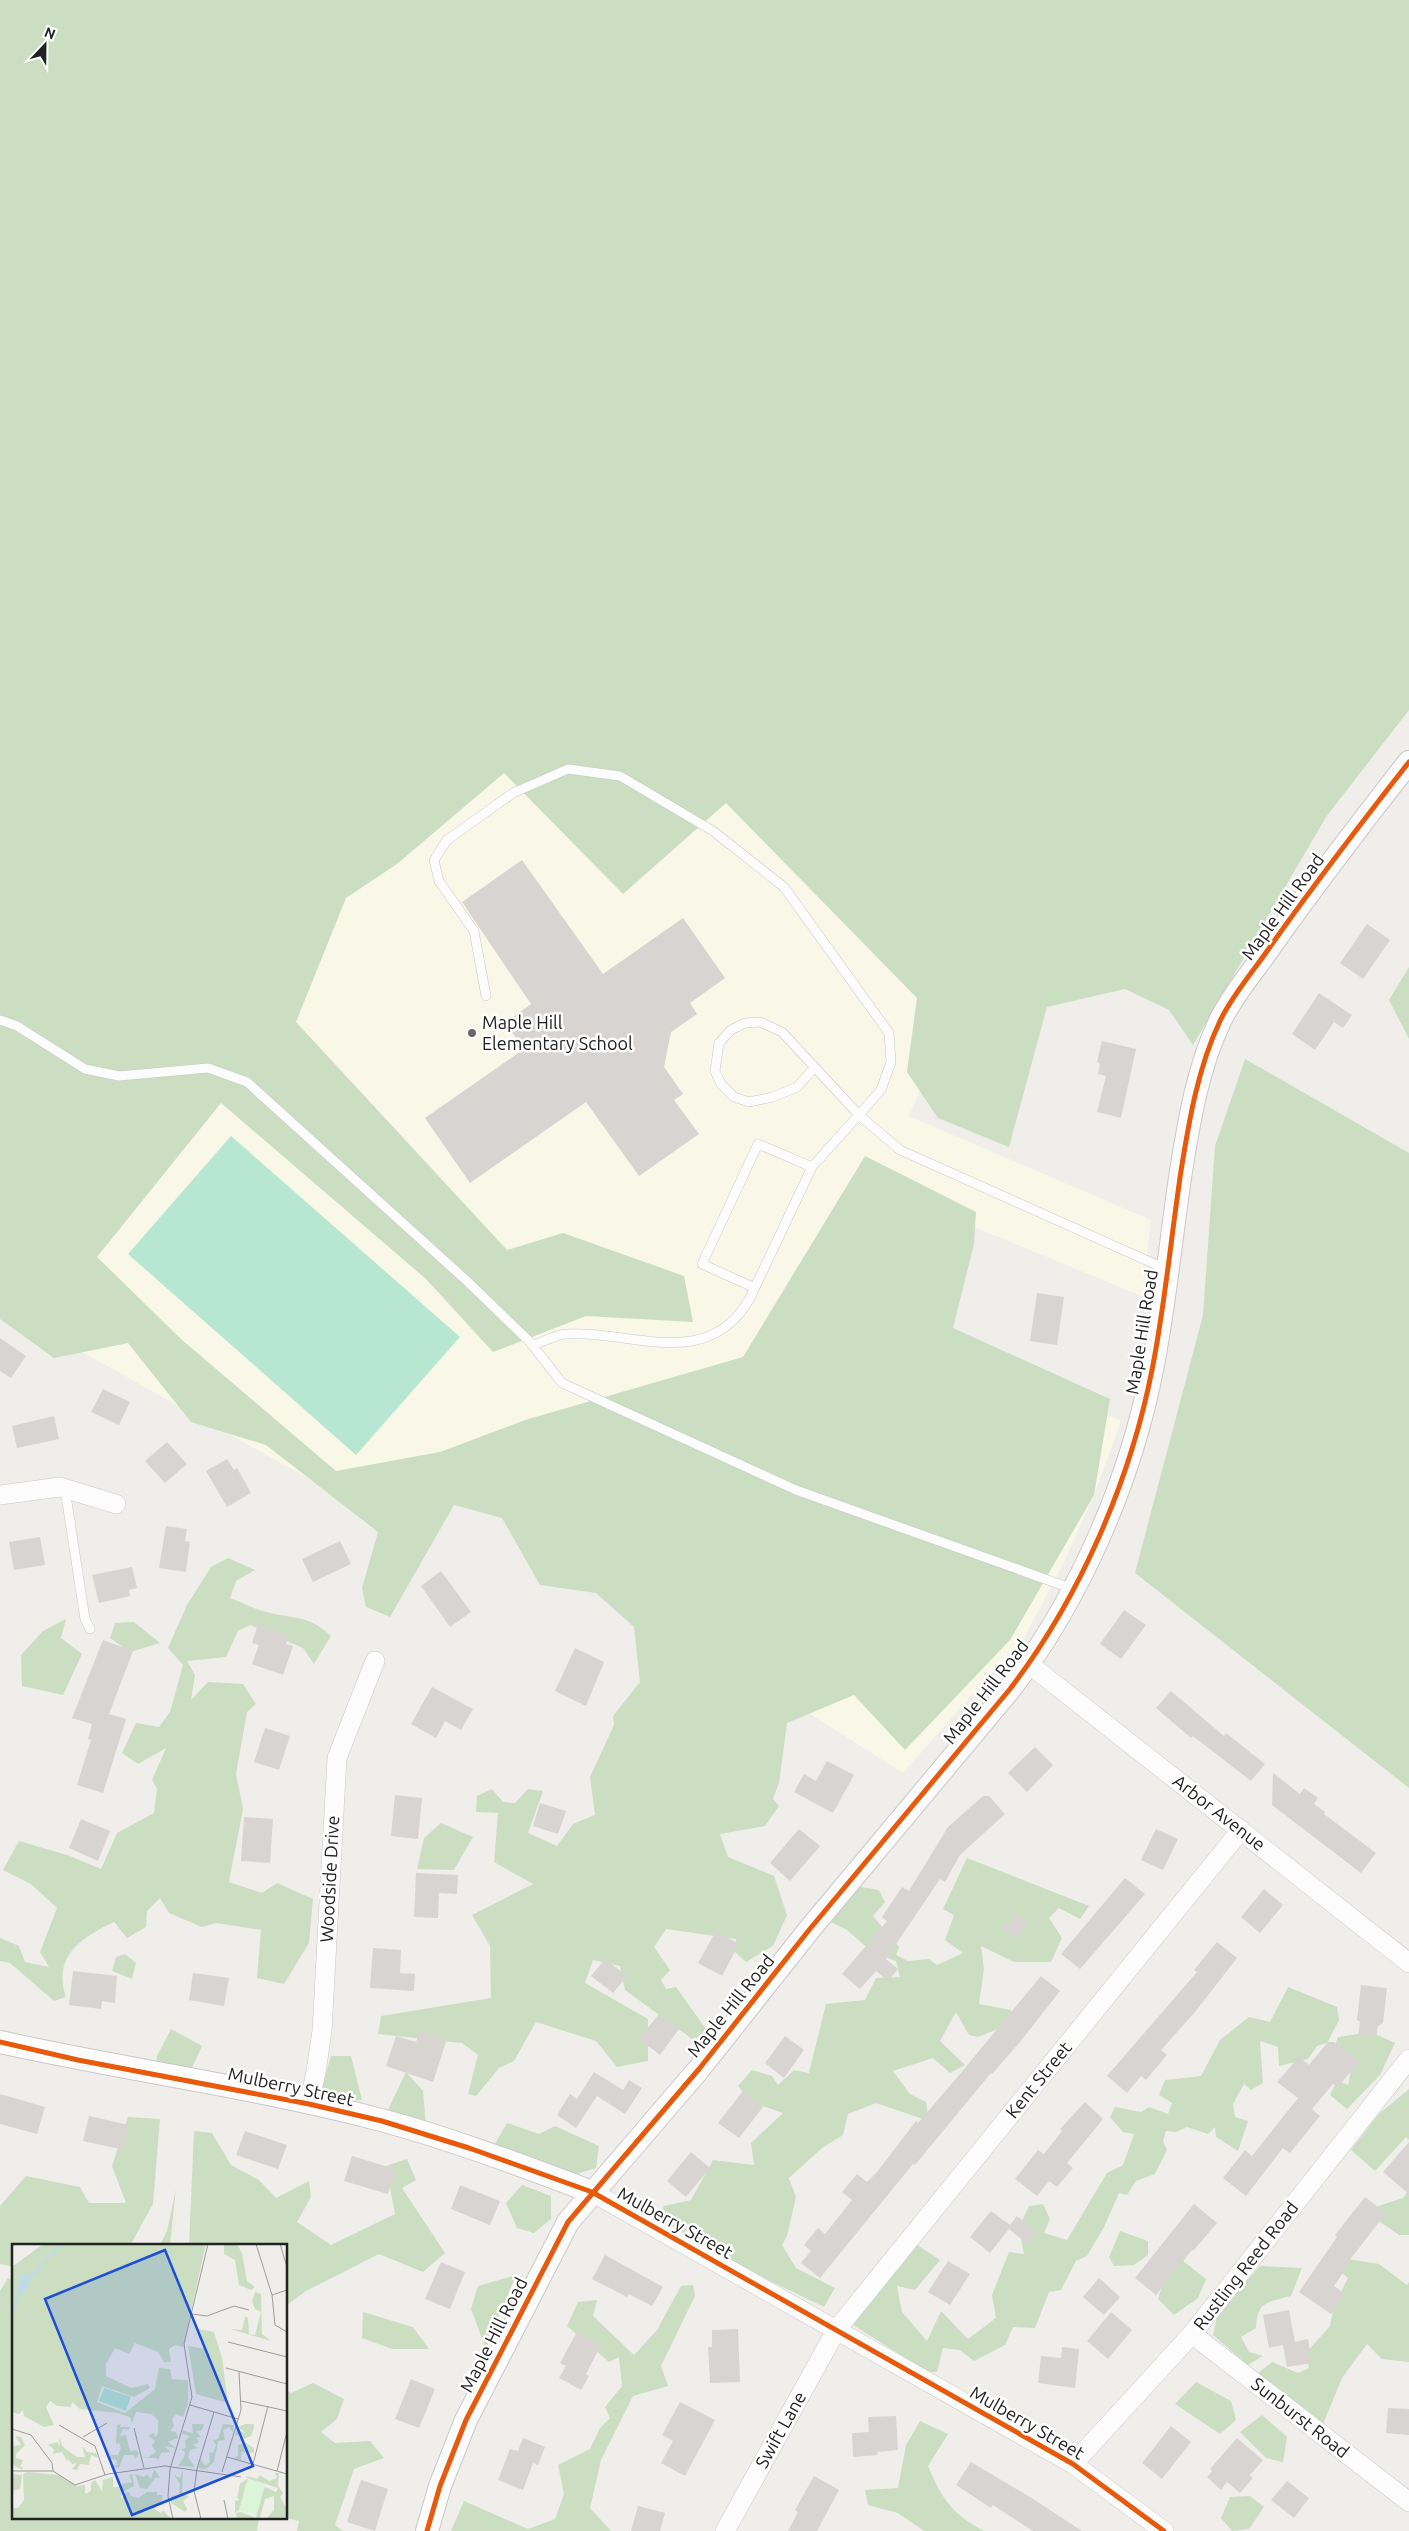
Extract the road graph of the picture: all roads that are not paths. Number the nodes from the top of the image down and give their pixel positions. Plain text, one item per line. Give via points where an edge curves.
1 (1409, 762) edge
2 (486, 996) dead end
3 (0, 1020) edge
4 (814, 1068) junction
5 (859, 1115) junction
6 (812, 1167) junction
7 (1166, 1269) junction
8 (755, 1288) junction
9 (533, 1345) junction
10 (64, 1488) junction
11 (0, 1495) edge
12 (116, 1504) dead end
13 (1073, 1590) junction
14 (90, 1629) dead end
15 (374, 1661) dead end
16 (1028, 1664) junction
17 (1241, 1830) junction
18 (1409, 1963) edge
19 (0, 2042) edge
20 (1409, 2059) edge
21 (309, 2104) junction
22 (592, 2192) junction
23 (837, 2329) junction
24 (1192, 2334) junction
25 (1073, 2464) junction
26 (1409, 2502) edge
27 (427, 2531) edge
28 (725, 2531) edge
29 (1164, 2531) edge

1 - 7 street, Maple Hill Road via 1319,877 1220,1020 1201,1073 1188,1125
2 - 5 lane via 474,931 439,881 434,860 447,840 513,793 568,769 620,776 713,831 784,886 888,1033 892,1062 881,1090
3 - 9 lane via 17,1026 85,1069 119,1076 208,1068 247,1082
4 - 4 lane via 797,1087 749,1102 734,1097 721,1084 715,1071 720,1043 731,1030 745,1023 760,1022 782,1032
4 - 5 lane
5 - 6 lane
5 - 7 lane via 900,1150
6 - 8 lane
6 - 8 lane via 758,1144 702,1264
7 - 13 street, Maple Hill Road via 1152,1370 1137,1431 1121,1484
8 - 9 lane via 739,1318 710,1338 667,1344 609,1335 564,1334
9 - 13 lane via 562,1383 778,1482
10 - 11 street
10 - 12 street
10 - 14 lane via 85,1619
13 - 16 street, Maple Hill Road
15 - 21 street, Woodside Drive via 337,1758 322,2031
16 - 17 street, Arbor Avenue
16 - 22 street, Maple Hill Road via 699,2069
17 - 18 street, Arbor Avenue
17 - 23 street, Kent Street
19 - 21 street, Mulberry Street
20 - 24 street, Rustling Reed Road
21 - 22 street, Mulberry Street via 382,2120
22 - 23 street, Mulberry Street
22 - 27 street, Maple Hill Road via 568,2222 466,2420 440,2486
23 - 25 street, Mulberry Street
23 - 28 street, Swift Lane
24 - 25 street, Rustling Reed Road
24 - 26 street, Sunburst Road
25 - 29 street, Mulberry Street

